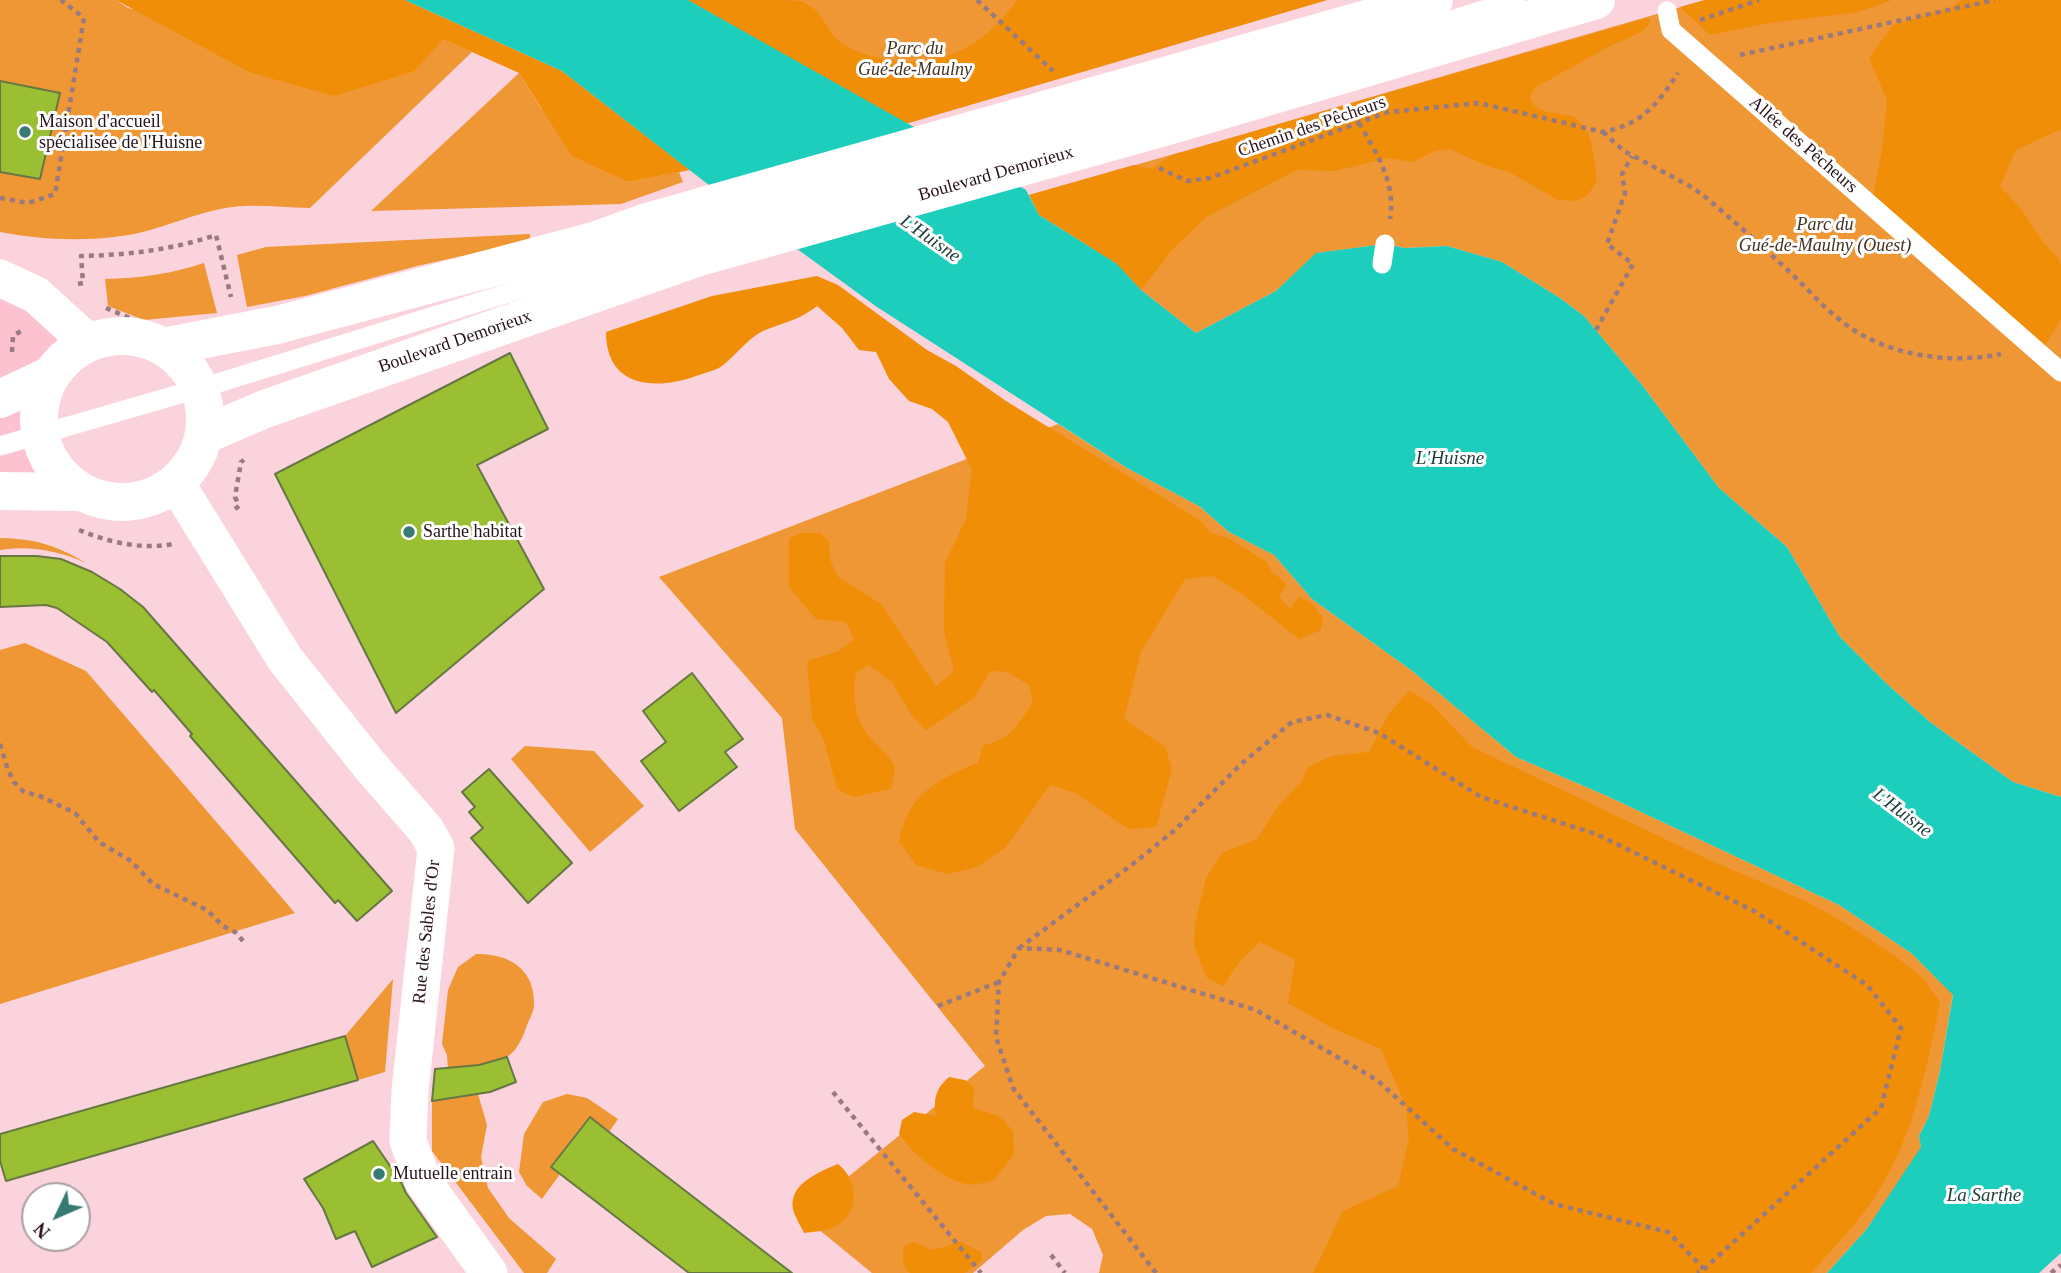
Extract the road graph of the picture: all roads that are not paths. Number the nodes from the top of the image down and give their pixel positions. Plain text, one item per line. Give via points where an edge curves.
1 (1434, 0) edge
2 (1515, 0) edge
3 (1596, 0) edge
4 (1669, 20) road end
5 (1154, 105) junction
6 (672, 241) junction
7 (0, 278) edge
8 (89, 343) junction
9 (163, 348) junction
10 (2061, 372) edge
11 (51, 375) junction
12 (200, 389) junction
13 (0, 399) edge
14 (204, 435) junction
15 (40, 436) junction
16 (0, 446) edge
17 (176, 484) junction
18 (0, 491) edge
19 (79, 511) junction
20 (489, 1273) edge

1 - 5 main road, Boulevard Demorieux
2 - 5 lane
3 - 5 main road, Boulevard Demorieux
4 - 10 lane, Allée des Pêcheurs via 1692,48
5 - 6 main road, Boulevard Demorieux
5 - 6 main road, Boulevard Demorieux
6 - 9 main road, Boulevard Demorieux via 597,240 277,325
6 - 12 lane
6 - 14 main road, Boulevard Demorieux
7 - 8 street via 36,295
8 - 9 main road, Boulevard Demorieux via 127,337
8 - 11 main road, Boulevard Demorieux via 74,351
9 - 12 main road, Boulevard Demorieux via 185,365
11 - 13 main road, Boulevard Demorieux
11 - 15 main road, Boulevard Demorieux via 40,404
12 - 14 main road, Boulevard Demorieux
12 - 15 lane
14 - 17 main road, Boulevard Demorieux via 189,470
15 - 16 lane
15 - 19 main road, Boulevard Demorieux via 51,462 69,484
17 - 19 main road, Boulevard Demorieux via 151,498 108,502
17 - 20 street, Rue des Sables d'Or via 285,659 436,848 408,1141 423,1181
18 - 19 main road, Boulevard Demorieux

